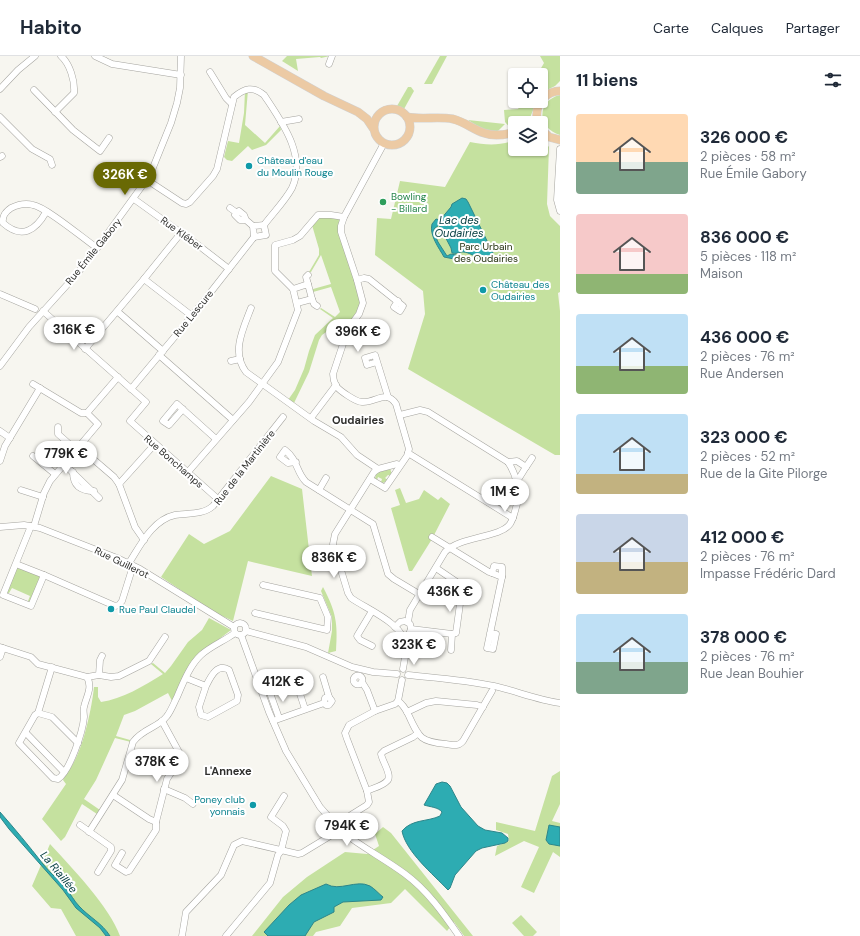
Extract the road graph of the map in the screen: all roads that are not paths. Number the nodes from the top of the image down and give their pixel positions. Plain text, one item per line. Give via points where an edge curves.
1 (35, 56) edge
2 (61, 56) edge
3 (95, 56) edge
4 (181, 56) edge
5 (253, 56) edge
6 (332, 56) edge
7 (329, 64) dead end
8 (210, 72) dead end
9 (180, 75) junction
10 (0, 89) edge
11 (34, 90) dead end
12 (558, 90) edge
13 (232, 104) junction
14 (55, 112) junction
15 (358, 112) junction
16 (382, 112) junction
17 (537, 113) junction
18 (535, 116) edge
19 (537, 116) edge
20 (0, 117) edge
21 (409, 117) junction
22 (298, 119) dead end
23 (423, 119) junction
24 (281, 122) junction
25 (374, 128) junction
26 (410, 128) junction
27 (508, 134) edge
28 (110, 138) dead end
29 (556, 139) edge
30 (384, 143) junction
31 (560, 149) edge
32 (52, 165) dead end
33 (147, 180) junction
34 (134, 199) junction
35 (230, 208) dead end
36 (560, 211) edge
37 (46, 212) junction
38 (344, 218) junction
39 (264, 225) junction
40 (253, 226) junction
41 (181, 233) junction
42 (266, 235) junction
43 (254, 237) junction
44 (275, 245) junction
45 (97, 248) junction
46 (229, 269) junction
47 (308, 275) dead end
48 (144, 279) junction
49 (357, 280) junction
50 (308, 284) junction
51 (293, 289) junction
52 (0, 294) edge
53 (312, 299) junction
54 (398, 301) dead end
55 (297, 306) junction
56 (317, 306) dead end
57 (250, 308) dead end
58 (35, 309) dead end
59 (43, 310) junction
60 (118, 312) junction
61 (192, 316) junction
62 (85, 349) junction
63 (161, 353) junction
64 (240, 358) junction
65 (231, 361) dead end
66 (377, 362) dead end
67 (0, 366) edge
68 (118, 377) junction
69 (263, 383) junction
70 (33, 384) dead end
71 (336, 385) junction
72 (40, 388) junction
73 (131, 389) junction
74 (388, 397) junction
75 (183, 409) dead end
76 (87, 413) junction
77 (400, 415) junction
78 (283, 417) dead end
79 (311, 418) junction
80 (233, 420) junction
81 (58, 427) dead end
82 (0, 431) edge
83 (10, 438) junction
84 (216, 439) junction
85 (155, 444) junction
86 (78, 448) junction
87 (408, 453) junction
88 (33, 456) dead end
89 (532, 458) dead end
90 (0, 461) edge
91 (296, 462) dead end
92 (508, 462) junction
93 (64, 464) junction
94 (400, 465) junction
95 (526, 467) junction
96 (378, 470) junction
97 (188, 472) junction
98 (55, 474) junction
99 (326, 478) dead end
100 (370, 479) junction
101 (516, 483) junction
102 (119, 484) junction
103 (21, 490) dead end
104 (319, 490) junction
105 (43, 497) junction
106 (99, 498) dead end
107 (220, 500) junction
108 (351, 509) junction
109 (513, 518) junction
110 (32, 526) junction
111 (0, 527) edge
112 (432, 537) dead end
113 (144, 540) junction
114 (450, 547) junction
115 (16, 564) junction
116 (131, 565) junction
117 (436, 568) junction
118 (44, 575) junction
119 (263, 585) dead end
120 (419, 594) junction
121 (372, 611) junction
122 (255, 613) dead end
123 (408, 622) junction
124 (395, 627) junction
125 (411, 629) junction
126 (239, 631) junction
127 (490, 633) dead end
128 (452, 634) junction
129 (165, 637) dead end
130 (404, 638) junction
131 (372, 646) dead end
132 (1, 648) edge
133 (451, 650) dead end
134 (102, 656) dead end
135 (0, 657) edge
136 (52, 667) junction
137 (403, 669) junction
138 (397, 674) junction
139 (99, 675) junction
140 (408, 675) junction
141 (323, 677) dead end
142 (87, 678) junction
143 (186, 678) junction
144 (402, 680) junction
145 (362, 682) dead end
146 (297, 685) dead end
147 (206, 686) junction
148 (492, 691) dead end
149 (270, 693) dead end
150 (398, 701) junction
151 (560, 703) edge
152 (483, 707) junction
153 (305, 709) junction
154 (375, 711) junction
155 (407, 712) junction
156 (38, 713) junction
157 (276, 720) junction
158 (162, 721) junction
159 (26, 733) junction
160 (417, 734) junction
161 (78, 743) junction
162 (64, 772) junction
163 (164, 789) junction
164 (367, 791) junction
165 (113, 795) junction
166 (284, 796) dead end
167 (193, 804) dead end
168 (156, 822) junction
169 (335, 824) junction
170 (343, 824) junction
171 (80, 825) dead end
172 (89, 832) junction
173 (334, 833) junction
174 (344, 833) junction
175 (281, 851) junction
176 (122, 853) dead end
177 (98, 872) dead end
178 (182, 936) edge
179 (226, 936) edge
180 (459, 936) edge

1 - 10 street
2 - 14 street via 68,66 74,93
3 - 9 street via 112,64
4 - 9 street, Rue Émile Gabory
5 - 15 main road
6 - 7 street
8 - 13 street
9 - 33 street, Rue Émile Gabory via 177,103 171,123
11 - 14 street
12 - 17 main road via 548,94 540,103
13 - 24 street via 234,97 244,89 253,88 264,94
13 - 33 street via 217,169 190,202 182,204
14 - 28 street via 100,151
15 - 16 main road
15 - 25 main road
16 - 21 main road via 397,109
16 - 25 main road via 375,119
17 - 18 main road
17 - 19 main road
20 - 32 street via 32,149 50,159
21 - 23 main road
21 - 26 main road
22 - 24 street
23 - 26 main road
23 - 27 main road via 452,119 485,134
24 - 39 street via 294,149 295,180 288,194
25 - 30 main road via 375,134
26 - 30 main road via 406,139 401,142 389,145
29 - 31 street
30 - 38 street
31 - 36 street via 557,200
33 - 34 street, Rue Émile Gabory
34 - 41 street, Rue Kléber
34 - 45 street, Rue Émile Gabory
35 - 40 street via 236,213 238,210
37 - 37 street via 32,205 18,206 4,214 3,223 12,230 27,231 33,229
37 - 45 street
38 - 44 street via 318,215 300,236
38 - 49 street via 340,226 341,232
39 - 40 street
39 - 42 street
40 - 43 street
41 - 46 street, Rue Kléber
41 - 48 street
42 - 43 street
42 - 44 street
43 - 46 street, Rue Lescure
44 - 51 street via 275,271
45 - 59 street, Rue Émile Gabory
46 - 61 street, Rue Lescure
47 - 50 street
48 - 60 street
48 - 61 street
49 - 54 street via 369,279
49 - 71 street via 363,308 348,329 333,374
50 - 51 street
50 - 53 street
51 - 55 street
52 - 58 street
53 - 55 street
53 - 56 street
55 - 69 street via 278,362
57 - 64 street via 238,346
59 - 62 street
59 - 67 street, Rue Émile Gabory
60 - 62 street
60 - 63 street
61 - 63 street, Rue Lescure
62 - 68 street
63 - 73 street, Rue Lescure
63 - 80 street
64 - 65 street
64 - 69 street via 246,372
66 - 74 street
68 - 73 street
68 - 76 street
69 - 79 street
69 - 80 street
70 - 72 street
71 - 74 street via 359,401
71 - 79 street
72 - 76 street via 81,413
72 - 83 street
73 - 85 street, Rue Bonchamps via 146,402 130,421
74 - 77 street via 396,404
75 - 84 street
76 - 86 street via 98,424
77 - 87 street via 409,446
77 - 92 street via 420,410 428,412
78 - 107 street, Rue de la Martinière
79 - 96 street via 341,438 357,455
80 - 84 street
81 - 86 street via 58,434
82 - 83 street
83 - 90 street
84 - 97 street
85 - 97 street, Rue Bonchamps
85 - 102 street
86 - 93 street
86 - 102 street
87 - 94 street
87 - 109 street
88 - 98 street
89 - 95 street
91 - 104 street via 304,480
92 - 95 street via 518,461
92 - 101 street
93 - 98 street
93 - 106 street
94 - 96 street
94 - 100 street via 385,488
95 - 101 street
96 - 100 street
97 - 107 street, Rue Bonchamps
98 - 105 street
99 - 104 street
100 - 108 street
101 - 109 street via 519,495
102 - 113 street via 135,527
103 - 105 street
104 - 108 street
105 - 110 street
107 - 113 street, Rue de la Martinière via 206,511 169,517 156,526
108 - 120 street via 373,524 388,574
108 - 121 street via 335,534 333,544 348,593 351,598
109 - 114 street via 503,530
110 - 111 street, Rue Guillerot
110 - 115 street
110 - 116 street, Rue Guillerot via 49,530
112 - 114 street
113 - 116 street, Rue de la Martinière
114 - 117 street
114 - 127 street via 492,573 494,566 502,567
115 - 118 street
115 - 118 street via 3,595 31,606
116 - 118 street via 122,601 116,606
116 - 126 street, Rue Guillerot
117 - 120 street
117 - 128 street via 458,582 462,589 457,632
119 - 122 street via 320,598 328,617 327,630
120 - 123 street via 410,610
121 - 124 street
121 - 131 street via 357,636
123 - 124 street via 400,622
123 - 125 street
124 - 130 street
125 - 128 street
125 - 130 street
126 - 138 street, Rue Guillerot via 306,647 352,667
126 - 143 street via 201,655
126 - 157 street
128 - 133 street
129 - 139 street via 149,661 119,676
130 - 137 street via 406,647
132 - 135 street
132 - 136 street via 31,656 38,664
134 - 139 street
136 - 142 street
136 - 156 street
137 - 138 street
137 - 140 street
138 - 144 street
139 - 142 street
140 - 144 street
140 - 151 street via 480,683
141 - 153 street via 331,704 328,706 324,703
142 - 161 street via 90,688
143 - 147 street
143 - 158 street via 170,712
144 - 150 street
145 - 154 street
146 - 153 street
147 - 147 street via 199,707 204,716 208,717 238,699 229,670 226,668 222,667 213,673
148 - 152 street
149 - 157 street
150 - 154 street
150 - 155 street via 404,705
152 - 155 street via 436,700
152 - 160 street via 460,744 456,746 432,743
153 - 157 street
154 - 164 street via 349,725 346,733
155 - 160 street
156 - 159 street
156 - 161 street via 52,717
157 - 169 street via 286,751 320,807
158 - 163 street via 180,754 180,759 167,779
158 - 165 street via 142,732 133,742 125,774
159 - 162 street
159 - 162 street via 19,743 55,779 60,778
160 - 164 street via 381,754 389,779
161 - 162 street
163 - 167 street
163 - 168 street
164 - 170 street via 367,805 351,815
165 - 168 street
165 - 172 street
166 - 175 street via 271,817 286,830
168 - 176 street via 156,830 126,872 115,865
169 - 170 street
169 - 173 street
170 - 174 street via 346,827
171 - 172 street
172 - 177 street via 111,847
173 - 174 street
173 - 175 street via 302,853
174 - 180 street via 418,884
175 - 178 street via 243,842 234,845 221,875 186,912
175 - 179 street via 270,884

